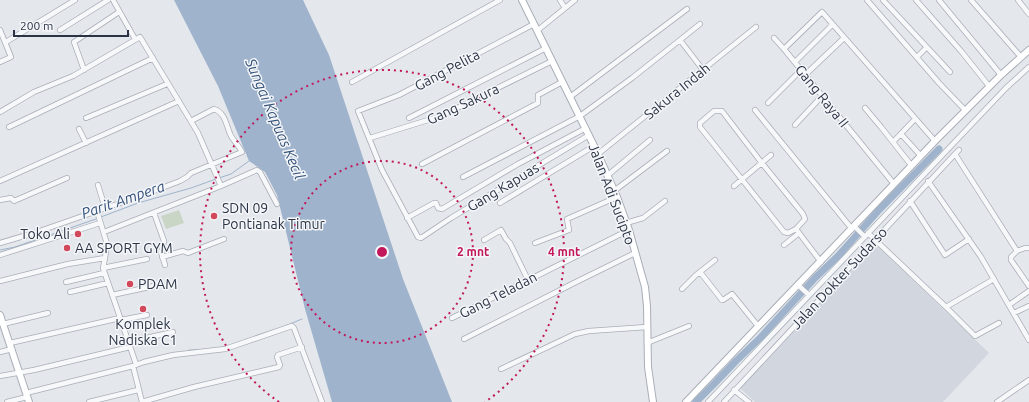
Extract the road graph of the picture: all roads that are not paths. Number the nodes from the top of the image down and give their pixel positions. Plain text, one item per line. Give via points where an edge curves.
1 (75, 0) edge
2 (108, 0) edge
3 (113, 0) edge
4 (500, 0) edge
5 (522, 0) edge
6 (560, 0) edge
7 (574, 0) edge
8 (867, 0) edge
9 (883, 0) edge
10 (916, 0) edge
11 (939, 0) edge
12 (971, 0) edge
13 (1018, 0) edge
14 (565, 8) junction
15 (687, 9) dead end
16 (119, 12) junction
17 (1029, 14) edge
18 (534, 24) junction
19 (700, 24) dead end
20 (832, 25) junction
21 (756, 27) dead end
22 (0, 30) edge
23 (60, 30) dead end
24 (538, 30) junction
25 (774, 38) dead end
26 (844, 38) junction
27 (135, 39) junction
28 (680, 40) junction
29 (6, 42) junction
30 (546, 48) junction
31 (926, 48) junction
32 (784, 49) junction
33 (1029, 50) edge
34 (917, 57) junction
35 (1021, 57) junction
36 (153, 58) junction
37 (552, 60) junction
38 (0, 62) edge
39 (795, 62) junction
40 (1029, 67) edge
41 (84, 70) junction
42 (703, 70) junction
43 (801, 70) junction
44 (950, 72) dead end
45 (804, 75) junction
46 (1001, 75) junction
47 (352, 82) dead end
48 (562, 82) junction
49 (168, 84) junction
50 (989, 86) junction
51 (822, 96) junction
52 (570, 97) junction
53 (179, 101) junction
54 (768, 103) dead end
55 (864, 108) dead end
56 (755, 110) dead end
57 (965, 110) junction
58 (0, 112) edge
59 (580, 116) junction
60 (86, 118) dead end
61 (409, 118) dead end
62 (915, 119) junction
63 (191, 121) junction
64 (795, 125) dead end
65 (9, 127) dead end
66 (586, 128) junction
67 (79, 129) dead end
68 (901, 134) junction
69 (589, 135) junction
70 (370, 138) junction
71 (650, 140) dead end
72 (935, 141) junction
73 (893, 142) junction
74 (86, 143) junction
75 (594, 146) junction
76 (959, 150) dead end
77 (667, 151) dead end
78 (598, 154) junction
79 (955, 154) junction
80 (771, 155) dead end
81 (921, 156) junction
82 (762, 162) junction
83 (212, 164) junction
84 (422, 164) dead end
85 (911, 166) junction
86 (608, 175) junction
87 (462, 177) dead end
88 (67, 178) dead end
89 (742, 180) junction
90 (0, 181) edge
91 (928, 181) junction
92 (220, 184) junction
93 (894, 184) junction
94 (98, 185) dead end
95 (734, 186) dead end
96 (615, 194) junction
97 (0, 200) edge
98 (665, 201) dead end
99 (910, 201) junction
100 (500, 203) dead end
101 (277, 204) dead end
102 (105, 208) junction
103 (154, 212) junction
104 (889, 212) junction
105 (98, 213) junction
106 (895, 217) junction
107 (407, 218) junction
108 (882, 218) junction
109 (100, 222) junction
110 (626, 223) junction
111 (888, 224) junction
112 (855, 228) junction
113 (796, 229) junction
114 (629, 230) junction
115 (104, 232) junction
116 (799, 233) junction
117 (865, 235) junction
118 (224, 239) dead end
119 (874, 239) junction
120 (969, 239) junction
121 (484, 240) dead end
122 (0, 243) edge
123 (535, 243) dead end
124 (784, 245) dead end
125 (854, 248) junction
126 (1029, 248) edge
127 (1017, 252) junction
128 (635, 253) junction
129 (0, 255) edge
130 (860, 255) junction
131 (162, 257) junction
132 (105, 258) junction
133 (147, 259) dead end
134 (715, 260) dead end
135 (821, 262) junction
136 (165, 265) dead end
137 (104, 271) junction
138 (700, 272) junction
139 (994, 278) junction
140 (528, 280) junction
141 (0, 281) edge
142 (66, 282) dead end
143 (108, 283) junction
144 (798, 285) junction
145 (154, 286) dead end
146 (1029, 286) edge
147 (682, 289) dead end
148 (70, 292) dead end
149 (1029, 292) edge
150 (112, 295) junction
151 (809, 295) junction
152 (1009, 305) junction
153 (946, 306) junction
154 (1029, 306) edge
155 (48, 313) dead end
156 (1014, 313) junction
157 (0, 315) edge
158 (147, 315) dead end
159 (452, 318) dead end
160 (120, 319) junction
161 (2, 323) edge
162 (999, 323) dead end
163 (689, 326) dead end
164 (758, 326) junction
165 (647, 327) junction
166 (173, 332) dead end
167 (464, 339) dead end
168 (1029, 340) edge
169 (648, 343) junction
170 (129, 344) junction
171 (11, 346) junction
172 (302, 347) junction
173 (0, 352) edge
174 (134, 365) junction
175 (501, 369) dead end
176 (19, 372) junction
177 (0, 376) edge
178 (1029, 380) edge
179 (138, 390) junction
180 (734, 390) junction
181 (27, 397) edge
182 (7, 402) edge
183 (89, 402) edge
184 (142, 402) edge
185 (322, 402) edge
186 (653, 402) edge
187 (686, 402) edge
188 (708, 402) edge
189 (724, 402) edge
190 (748, 402) edge
191 (997, 402) edge

1 - 29 street
2 - 23 street
3 - 16 street
4 - 47 street
5 - 18 street, Jalan Adi Sucipto
6 - 14 street
7 - 14 street
8 - 34 street
9 - 31 street
10 - 50 street
11 - 46 street
12 - 35 street
13 - 17 street
14 - 24 street
15 - 52 street
16 - 27 street
16 - 41 street via 74,42
18 - 24 street, Jalan Adi Sucipto
18 - 70 street, Gang Pelita via 405,92 358,111
19 - 28 street
20 - 26 street
20 - 32 street via 822,12
20 - 39 street
21 - 42 street, Sakura Indah
22 - 29 street
24 - 30 street, Jalan Adi Sucipto
25 - 32 street, Gang Raya II
26 - 45 street
26 - 62 street
27 - 36 street via 141,38
27 - 41 street
28 - 42 street
28 - 59 street
29 - 38 street via 11,57
30 - 37 street, Jalan Adi Sucipto
30 - 61 street
31 - 34 street
31 - 44 street
32 - 39 street, Gang Raya II
33 - 35 street
34 - 57 street
35 - 46 street
36 - 49 street
36 - 65 street
37 - 48 street, Jalan Adi Sucipto
37 - 70 street, Gang Sakura via 442,116
39 - 43 street, Gang Raya II
40 - 104 street
41 - 58 street via 23,98
42 - 78 street, Sakura Indah
43 - 45 street, Gang Raya II
43 - 54 street
45 - 51 street, Gang Raya II
46 - 50 street
48 - 52 street, Jalan Adi Sucipto
48 - 84 street via 538,95 538,103
49 - 53 street
49 - 60 street
50 - 57 street
51 - 64 street
51 - 93 street, Gang Raya II
52 - 59 street, Jalan Adi Sucipto
53 - 63 street
53 - 74 street
55 - 73 street
56 - 112 street
57 - 72 street
59 - 66 street, Jalan Adi Sucipto
59 - 87 street
62 - 68 street
62 - 72 street
63 - 83 street
63 - 83 street via 214,109 217,110 223,115 232,137 242,152
66 - 69 street, Jalan Adi Sucipto
66 - 107 street via 442,208 438,208 434,203
67 - 74 street
68 - 73 street
68 - 81 street
69 - 75 street, Jalan Adi Sucipto
69 - 107 street, Gang Kapuas via 420,238
70 - 107 street via 382,170
71 - 86 street
72 - 81 street
73 - 85 street
74 - 90 street
75 - 78 street, Jalan Adi Sucipto
75 - 100 street
76 - 79 street, Jalan Dokter Sudarso
77 - 96 street
78 - 86 street, Jalan Adi Sucipto
79 - 91 street, Jalan Dokter Sudarso
79 - 127 street
80 - 82 street
81 - 85 street
82 - 89 street
82 - 89 street via 722,111 714,111 700,123 700,127
82 - 113 street via 803,214 805,219
83 - 92 street
83 - 102 street via 190,173 180,181
85 - 93 street
86 - 96 street, Jalan Adi Sucipto
88 - 97 street via 15,201 11,198
89 - 95 street
89 - 113 street via 784,232
91 - 99 street, Jalan Dokter Sudarso
91 - 120 street
92 - 101 street via 258,171
92 - 103 street
93 - 112 street
94 - 102 street
96 - 110 street, Jalan Adi Sucipto
96 - 123 street via 567,219 569,230
98 - 110 street via 643,218
99 - 106 street, Jalan Dokter Sudarso
99 - 120 street via 945,255
102 - 105 street
103 - 115 street
103 - 131 street via 164,241
104 - 106 street
104 - 108 street
105 - 109 street
105 - 122 street
106 - 111 street, Jalan Dokter Sudarso
108 - 111 street
108 - 117 street
109 - 115 street
109 - 129 street
110 - 114 street, Jalan Adi Sucipto
111 - 119 street, Jalan Dokter Sudarso
112 - 117 street
112 - 135 street
113 - 116 street
114 - 128 street, Jalan Adi Sucipto
114 - 140 street, Gang Teladan
115 - 132 street via 108,248
116 - 124 street
116 - 135 street
117 - 119 street
117 - 125 street
118 - 131 street via 188,253 183,251
119 - 130 street, Jalan Dokter Sudarso
119 - 153 street
120 - 139 street
121 - 140 street via 501,230
125 - 130 street
125 - 151 street
126 - 127 street
127 - 146 street via 1011,260
128 - 165 street, Jalan Adi Sucipto via 645,287
128 - 167 street
130 - 180 street, Jalan Dokter Sudarso
131 - 136 street
132 - 137 street
132 - 141 street via 54,267
133 - 137 street
134 - 138 street
135 - 144 street
137 - 142 street
137 - 143 street
138 - 147 street
138 - 164 street via 722,300 732,294
139 - 152 street
139 - 153 street
140 - 159 street, Gang Teladan
143 - 148 street
143 - 150 street
144 - 151 street
144 - 164 street
145 - 150 street
149 - 152 street
150 - 160 street
151 - 188 street
152 - 156 street
153 - 162 street via 975,336
154 - 156 street
155 - 161 street
156 - 168 street
157 - 161 street
158 - 160 street
160 - 170 street
160 - 171 street
161 - 171 street
163 - 169 street
164 - 187 street
165 - 169 street, Jalan Adi Sucipto
165 - 175 street via 575,334
166 - 170 street
169 - 186 street, Jalan Adi Sucipto via 648,367
170 - 174 street
170 - 176 street
171 - 173 street
171 - 176 street
172 - 174 street via 292,326 225,349 173,355
172 - 184 street via 278,355 279,367
172 - 185 street
174 - 179 street
174 - 181 street
176 - 177 street
176 - 181 street
178 - 191 street
179 - 183 street
179 - 184 street
180 - 189 street, Jalan Dokter Sudarso
180 - 190 street
181 - 182 street

